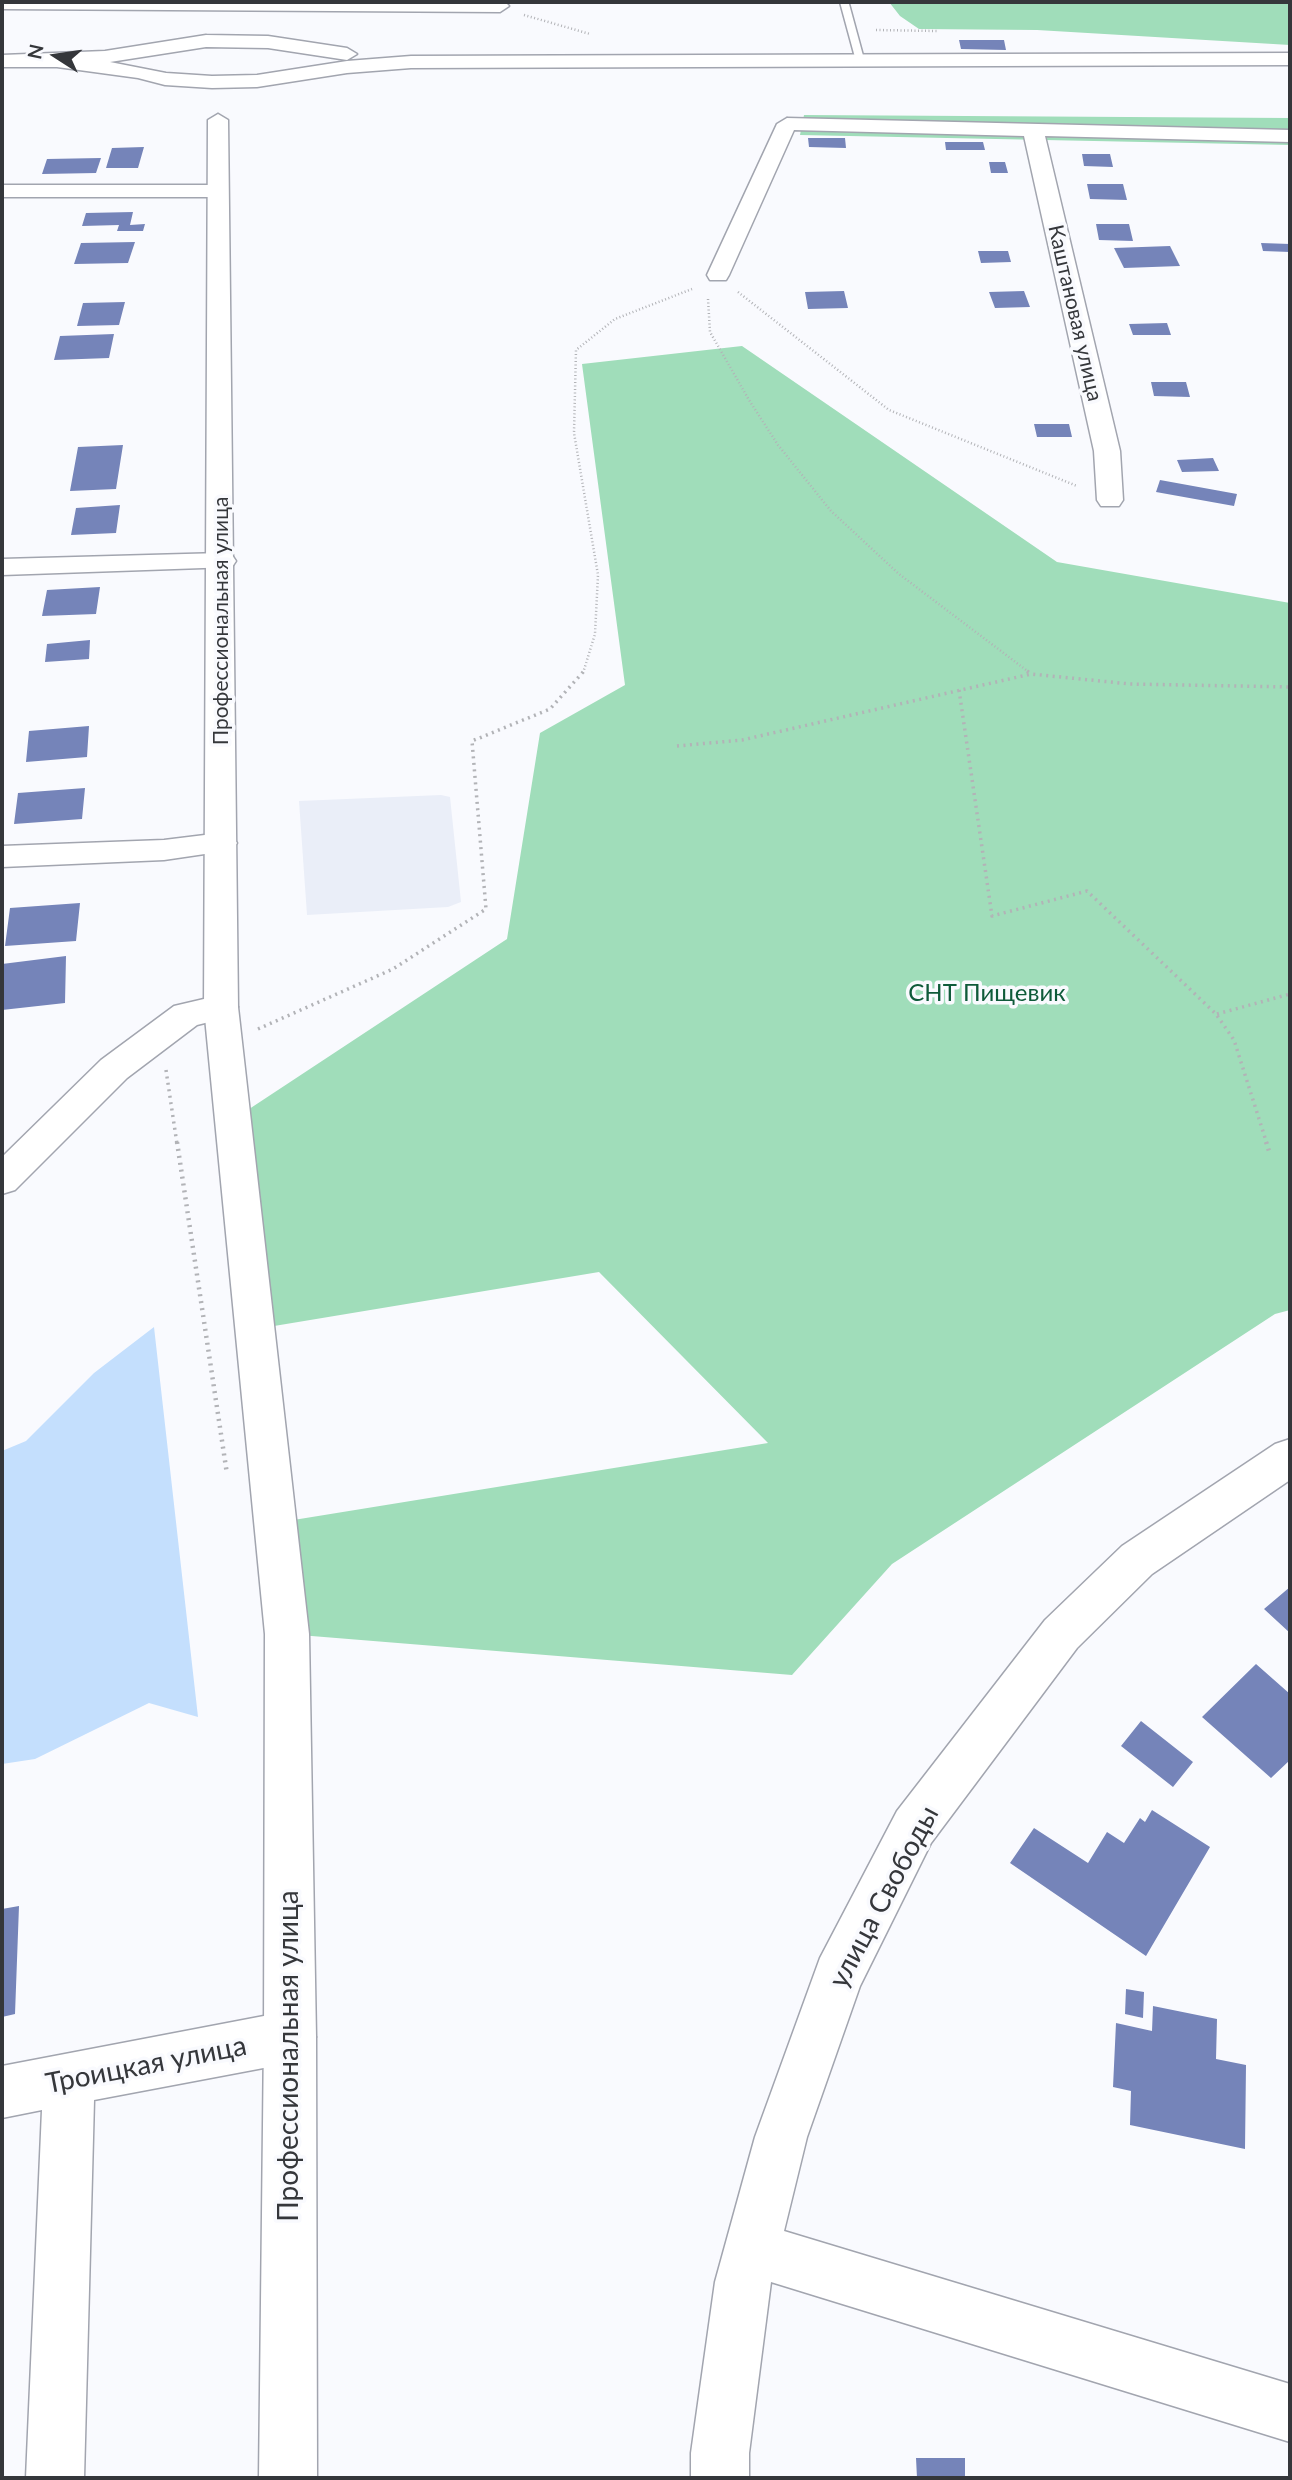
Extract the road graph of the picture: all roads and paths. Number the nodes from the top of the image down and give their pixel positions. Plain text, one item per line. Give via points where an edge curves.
1 (2, 3) edge
2 (844, 4) dead end
3 (500, 6) dead end
4 (169, 46) junction
5 (293, 47) junction
6 (1290, 59) edge
7 (2, 61) edge
8 (57, 61) junction
9 (861, 61) junction
10 (411, 62) junction
11 (283, 76) junction
12 (165, 79) junction
13 (218, 106) junction
14 (1033, 128) junction
15 (1290, 136) edge
16 (2, 191) edge
17 (216, 191) junction
18 (718, 275) junction
19 (1110, 500) joint
20 (222, 561) junction
21 (2, 567) edge
22 (1031, 674) junction
23 (1290, 687) edge
24 (959, 690) junction
25 (677, 746) dead end
26 (221, 844) junction
27 (2, 857) edge
28 (1290, 995) edge
29 (221, 1007) junction
30 (1216, 1014) junction
31 (161, 1036) junction
32 (225, 1044) junction
33 (1270, 1154) dead end
34 (2, 1180) edge
35 (1290, 1457) edge
36 (229, 1489) dead end
37 (290, 2037) junction
38 (69, 2079) junction
39 (2, 2092) edge
40 (752, 2249) junction
41 (1290, 2413) edge
42 (55, 2478) edge
43 (288, 2478) edge
44 (720, 2478) edge

1 - 3 street
2 - 9 lane
4 - 5 street via 234,41
4 - 8 street
4 - 12 street via 148,64
5 - 10 street
5 - 11 street via 300,57
6 - 9 street
7 - 8 street
8 - 12 street
9 - 10 street
10 - 11 street
11 - 12 street via 236,82
11 - 13 street
12 - 13 street
13 - 17 street, Профессиональная улица
14 - 15 street
14 - 18 street via 787,124
14 - 19 street, Каштановая улица via 1107,450
16 - 17 street
17 - 20 street, Профессиональная улица
18 - 19 path via 889,410
18 - 22 path via 708,299 710,332 778,445 831,511 899,574
18 - 32 path via 690,291 615,318 576,350 574,433 598,575 596,634 583,673 550,709 472,741 486,909 393,969
20 - 21 street
20 - 26 street, Профессиональная улица
22 - 23 path via 1130,684
22 - 24 path
24 - 25 path via 742,740
24 - 30 path via 992,916 1087,891
26 - 27 street
26 - 29 street, Профессиональная улица
28 - 30 path
29 - 31 street via 186,1015
29 - 32 street, Профессиональная улица
30 - 33 path via 1234,1040
31 - 34 street via 114,1069
31 - 36 path
32 - 37 street, Профессиональная улица via 287,1634
35 - 40 street, улица Свободы via 1137,1560 1061,1634 914,1827 838,1976 781,2137
37 - 38 street, Троицкая улица
37 - 43 street, Профессиональная улица
38 - 39 street, Троицкая улица
38 - 42 street
40 - 41 street
40 - 44 street, улица Свободы via 743,2282

